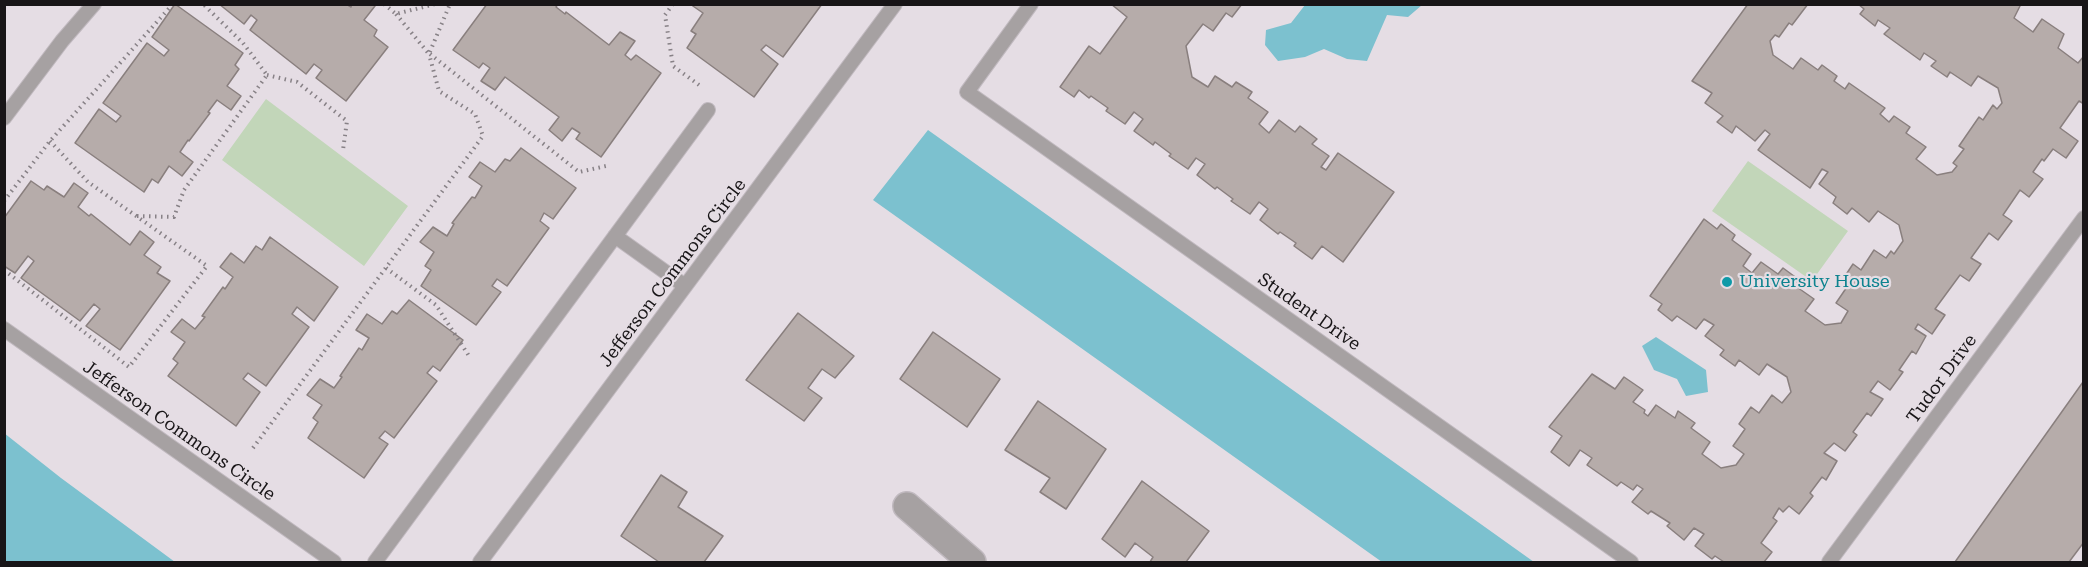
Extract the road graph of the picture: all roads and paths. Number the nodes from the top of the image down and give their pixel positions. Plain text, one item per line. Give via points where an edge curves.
1 (94, 4) edge
2 (173, 4) edge
3 (202, 4) edge
4 (384, 4) edge
5 (435, 4) edge
6 (450, 4) edge
7 (673, 4) edge
8 (895, 4) edge
9 (1031, 4) edge
10 (396, 14) junction
11 (429, 54) junction
12 (267, 75) junction
13 (699, 85) dead end
14 (708, 110) dead end
15 (4, 118) edge
16 (50, 141) junction
17 (343, 150) dead end
18 (606, 166) dead end
19 (4, 201) edge
20 (136, 216) junction
21 (2084, 218) edge
22 (615, 236) junction
23 (386, 268) junction
24 (4, 270) edge
25 (686, 286) junction
26 (4, 329) edge
27 (470, 356) dead end
28 (254, 448) dead end
29 (907, 506) dead end
30 (334, 562) edge
31 (375, 562) edge
32 (480, 562) edge
33 (972, 562) edge
34 (1631, 562) edge
35 (1829, 562) edge

1 - 15 lane
2 - 16 path
3 - 12 path via 243,43
4 - 10 path
5 - 10 path
6 - 11 path
7 - 13 path via 665,15 673,66
8 - 25 lane, Jefferson Commons Circle
9 - 34 lane, Student Drive via 967,92
10 - 11 path
11 - 18 path via 579,172
11 - 23 path via 440,91 476,114 483,136
12 - 17 path via 297,82 346,121
12 - 20 path via 184,190 174,218
14 - 22 lane
16 - 19 path
16 - 20 path via 88,182
20 - 24 path via 207,266 129,367
21 - 35 lane, Tudor Drive
22 - 25 lane
22 - 31 lane
23 - 27 path via 436,305
23 - 28 path
25 - 32 lane, Jefferson Commons Circle
26 - 30 lane, Jefferson Commons Circle
29 - 33 street

